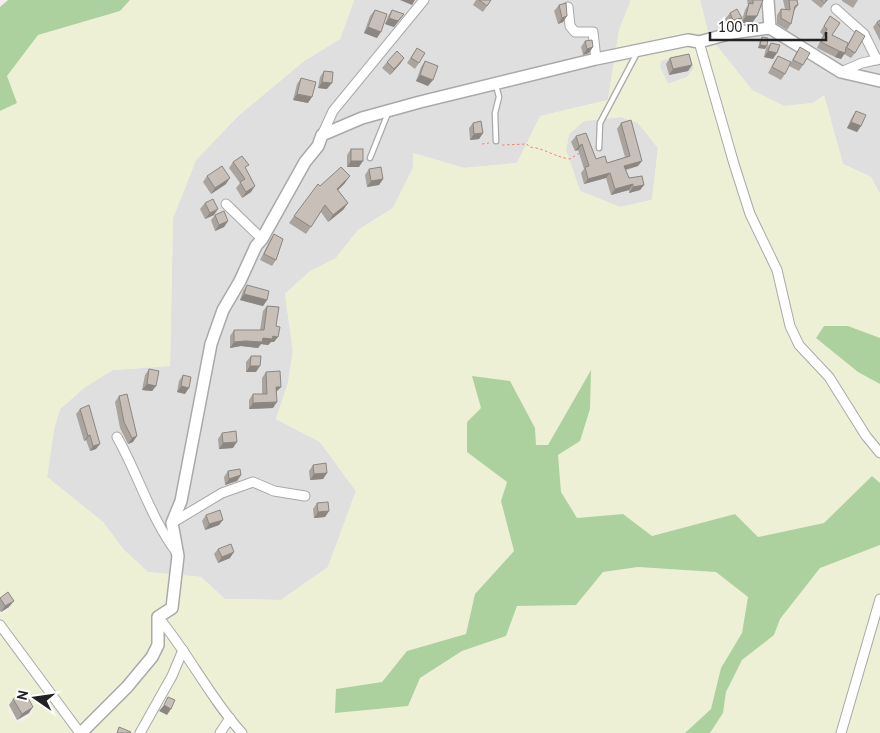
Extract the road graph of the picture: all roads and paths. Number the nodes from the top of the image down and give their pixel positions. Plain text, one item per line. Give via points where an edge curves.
1 (424, 0) edge
2 (768, 0) edge
3 (568, 7) edge
4 (836, 9) dead end
5 (770, 28) junction
6 (699, 42) junction
7 (638, 52) junction
8 (596, 59) junction
9 (879, 60) edge
10 (840, 72) junction
11 (880, 81) edge
12 (496, 85) junction
13 (388, 111) junction
14 (322, 135) junction
15 (496, 141) junction
16 (482, 144) dead end
17 (599, 148) joint
18 (370, 158) dead end
19 (226, 204) dead end
20 (262, 238) junction
21 (117, 437) dead end
22 (880, 453) edge
23 (305, 496) dead end
24 (172, 523) junction
25 (178, 556) junction
26 (880, 599) edge
27 (158, 617) junction
28 (0, 625) edge
29 (184, 650) junction
30 (230, 718) junction
31 (80, 733) edge
32 (140, 733) edge
33 (220, 733) edge
34 (242, 733) edge
35 (841, 733) edge

1 - 14 street via 333,111
2 - 5 street
3 - 8 street via 570,26 575,32 593,32
4 - 9 street via 864,34
5 - 6 street
5 - 10 street
6 - 7 street via 688,40
6 - 22 street via 750,214 777,270 790,326 799,345 829,377
7 - 8 street
7 - 17 lane via 600,123
8 - 12 street
9 - 10 street
10 - 11 street
12 - 13 street
12 - 15 lane via 499,97 495,113
13 - 14 street
13 - 18 lane
14 - 20 street
15 - 16 path
15 - 17 path via 500,145 527,144 556,158 570,159 580,152
19 - 20 street
20 - 24 street via 223,310 211,344 181,501
21 - 25 street
23 - 24 street via 274,491 253,482 222,493
24 - 25 street
25 - 27 street via 172,608
26 - 35 street
27 - 29 street
27 - 31 street via 158,645 152,657 127,688
28 - 31 street
29 - 30 street
29 - 32 street
30 - 33 street
30 - 34 street

